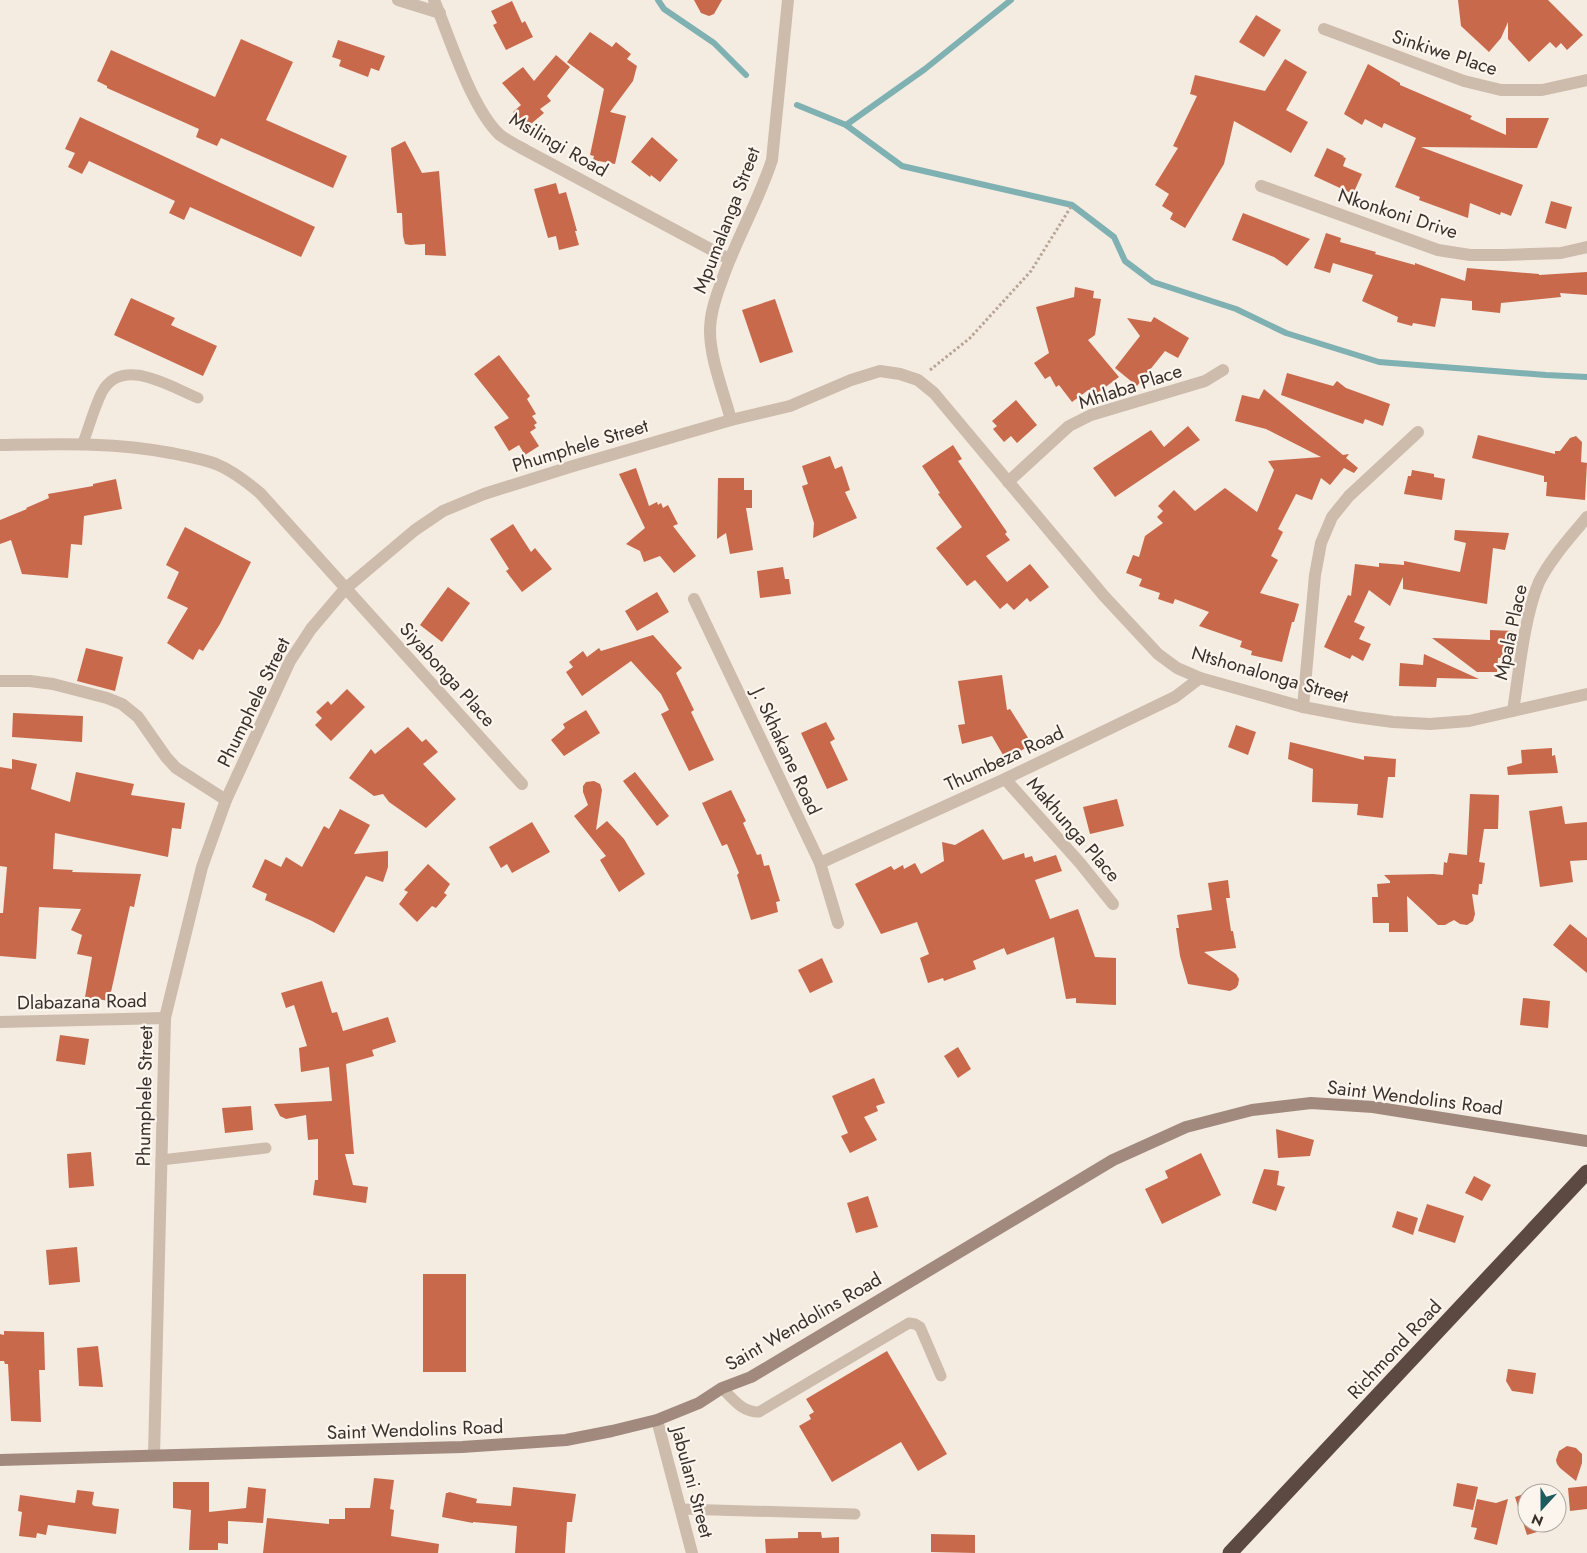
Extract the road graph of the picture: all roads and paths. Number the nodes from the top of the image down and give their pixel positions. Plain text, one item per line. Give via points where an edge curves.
1 (398, 0) edge
2 (434, 0) edge
3 (788, 0) edge
4 (440, 14) junction
5 (1324, 29) dead end
6 (1587, 80) edge
7 (1261, 186) dead end
8 (1072, 205) dead end
9 (1587, 247) edge
10 (729, 259) junction
11 (1223, 370) dead end
12 (918, 380) junction
13 (198, 398) dead end
14 (731, 420) junction
15 (1418, 432) dead end
16 (84, 443) junction
17 (0, 445) edge
18 (1008, 482) junction
19 (1587, 517) edge
20 (345, 589) junction
21 (694, 599) dead end
22 (1200, 678) junction
23 (0, 681) edge
24 (1587, 694) edge
25 (1303, 707) junction
26 (1513, 711) junction
27 (1005, 779) junction
28 (522, 784) dead end
29 (226, 800) junction
30 (820, 863) junction
31 (1113, 904) dead end
32 (838, 923) dead end
33 (164, 1018) junction
34 (0, 1022) edge
35 (1587, 1140) edge
36 (266, 1148) dead end
37 (161, 1160) junction
38 (1587, 1172) edge
39 (941, 1376) dead end
40 (722, 1388) junction
41 (657, 1420) junction
42 (154, 1455) junction
43 (0, 1460) edge
44 (681, 1509) junction
45 (855, 1514) dead end
46 (692, 1553) edge
47 (1230, 1553) edge

1 - 4 street
2 - 4 street, Msilingi Road
3 - 10 street, Mpumalanga Street via 772,160
4 - 10 street, Msilingi Road via 470,88 488,121 502,136
5 - 6 street, Sinkiwe Place via 1464,81 1501,90 1542,90
7 - 9 street, Nkonkoni Drive via 1438,250 1470,255 1561,254
8 - 12 path via 1031,271 970,338
10 - 14 street, Mpumalanga Street via 711,314 710,334
11 - 18 street, Mhlaba Place via 1205,381 1091,415 1069,426
12 - 14 street, Phumphele Street via 880,371 790,406
12 - 18 street, Ntshonalonga Street via 934,393
13 - 16 lane via 136,374 117,376 102,391
14 - 20 street, Phumphele Street via 492,491 443,511 415,530
15 - 25 street via 1349,496 1332,517 1321,543
16 - 17 street, Siyabonga Place
16 - 20 street, Siyabonga Place via 139,447 187,456 216,464 243,478
18 - 22 street, Ntshonalonga Street via 1104,596 1158,654 1176,668
19 - 26 street, Mpala Place via 1554,558 1539,583 1530,612
20 - 28 street, Siyabonga Place
20 - 29 street, Phumphele Street via 311,629 290,661
21 - 30 street, J. Skhakane Road
22 - 25 street, Ntshonalonga Street
22 - 27 street, Thumbeza Road via 1175,697
23 - 29 street via 53,684 122,704 138,717 176,768
24 - 26 street, Ntshonalonga Street
25 - 26 street, Ntshonalonga Street via 1356,718 1430,724 1469,721
27 - 30 street, Thumbeza Road
27 - 31 street, Makhunga Place
29 - 33 street, Phumphele Street via 202,867
30 - 32 street, J. Skhakane Road
33 - 34 street, Dlabazana Road
33 - 37 street, Phumphele Street
35 - 40 street, Saint Wendolins Road via 1372,1107 1311,1102 1252,1110 1186,1127 1113,1160 751,1377
36 - 37 lane
37 - 42 street, Phumphele Street
38 - 47 highway, Richmond Road
39 - 40 lane via 920,1327 909,1323 759,1412 741,1408
40 - 41 street, Saint Wendolins Road via 699,1403
41 - 42 street, Saint Wendolins Road via 566,1440 462,1447
41 - 44 street, Jabulani Street
42 - 43 street, Saint Wendolins Road
44 - 45 lane
44 - 46 street, Jabulani Street

